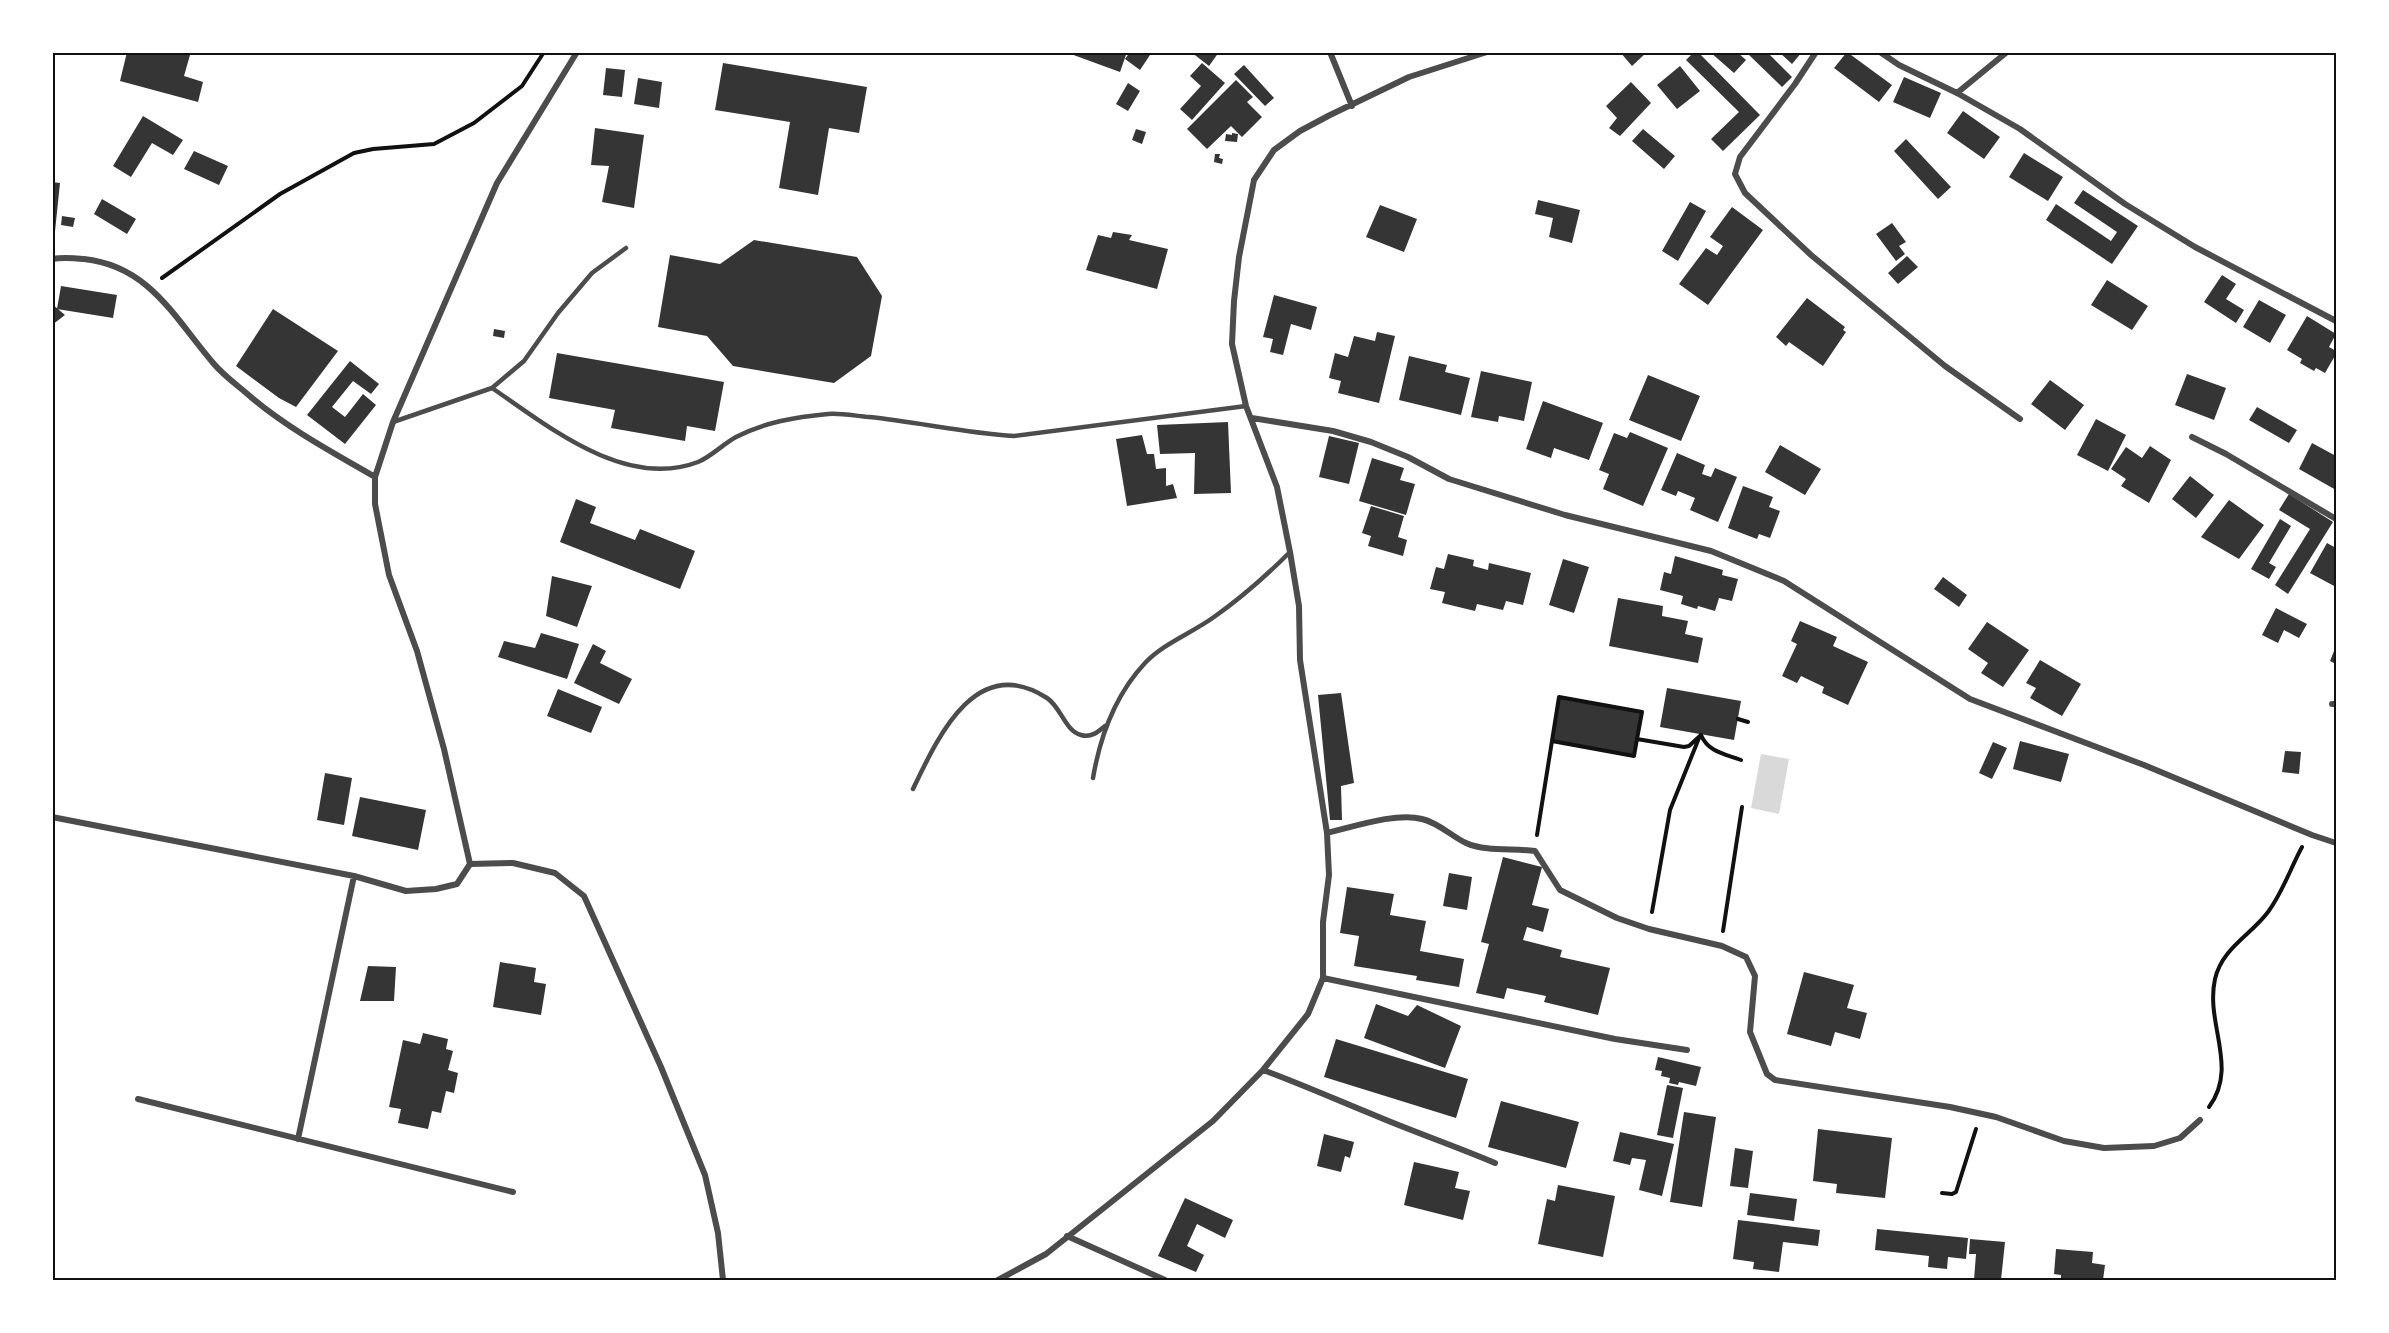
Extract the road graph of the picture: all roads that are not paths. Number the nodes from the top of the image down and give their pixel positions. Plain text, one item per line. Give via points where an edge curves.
1 (577, 52) edge
2 (1330, 52) edge
3 (1487, 52) edge
4 (1816, 52) edge
5 (1880, 52) edge
6 (2007, 52) edge
7 (1957, 93) junction
8 (1352, 106) junction
9 (626, 248) dead end
10 (52, 259) edge
11 (2337, 321) edge
12 (492, 388) junction
13 (1246, 406) junction
14 (1252, 418) junction
15 (2020, 419) dead end
16 (393, 422) junction
17 (2192, 437) dead end
18 (375, 477) junction
19 (2337, 519) edge
20 (1290, 552) junction
21 (1107, 724) junction
22 (1093, 778) dead end
23 (913, 789) dead end
24 (52, 818) edge
25 (1327, 833) junction
26 (2337, 843) edge
27 (470, 864) junction
28 (354, 876) junction
29 (1323, 978) junction
30 (1687, 1050) dead end
31 (1263, 1070) junction
32 (138, 1099) dead end
33 (2200, 1120) road end
34 (298, 1139) junction
35 (1495, 1163) dead end
36 (513, 1191) dead end
37 (1067, 1236) junction
38 (723, 1281) edge
39 (998, 1281) edge
40 (1165, 1281) edge

1 - 16 street via 497,183
2 - 8 street
3 - 8 street via 1409,77
4 - 15 street via 1740,157 1735,174 1745,193 1892,323
5 - 7 street
6 - 7 street
7 - 11 street via 2020,129 2125,204 2185,241
8 - 13 street via 1300,131 1274,150 1254,180 1239,256 1232,344
9 - 12 lane via 592,273 524,361
10 - 18 street via 99,261 120,268 149,287 216,366 255,400 302,435
12 - 13 lane via 585,450 665,470 699,462 737,436 786,418 832,414 1014,436
12 - 16 lane
13 - 14 street
14 - 20 street via 1277,487
14 - 26 street via 1333,431 1371,442 1449,478 1565,515 1711,551 1756,567 1970,699
16 - 18 street
17 - 19 street
18 - 27 street via 375,504 389,575 417,651
20 - 21 lane via 1213,618 1149,659 1122,695
20 - 25 street via 1299,606 1300,660
21 - 22 lane
21 - 23 lane via 1096,734 1082,735 1071,729 1048,699 1010,685 990,688 974,695 959,710
24 - 28 street
25 - 29 street via 1329,876 1323,922
25 - 33 street via 1397,818 1422,818 1479,848 1534,851 1560,890 1617,918 1722,946 1746,957 1755,976 1750,1032 1767,1074 1775,1080 1950,1107 1996,1117 2064,1141 2104,1148 2154,1146 2180,1138
27 - 28 street via 457,884 436,889 406,891
27 - 38 street via 513,863 555,873 584,896 705,1175 718,1233
28 - 34 street
29 - 30 street
29 - 31 street via 1308,1014
31 - 35 street
31 - 37 street via 1213,1121
32 - 34 street
34 - 36 street
37 - 39 street via 1046,1254
37 - 40 street

